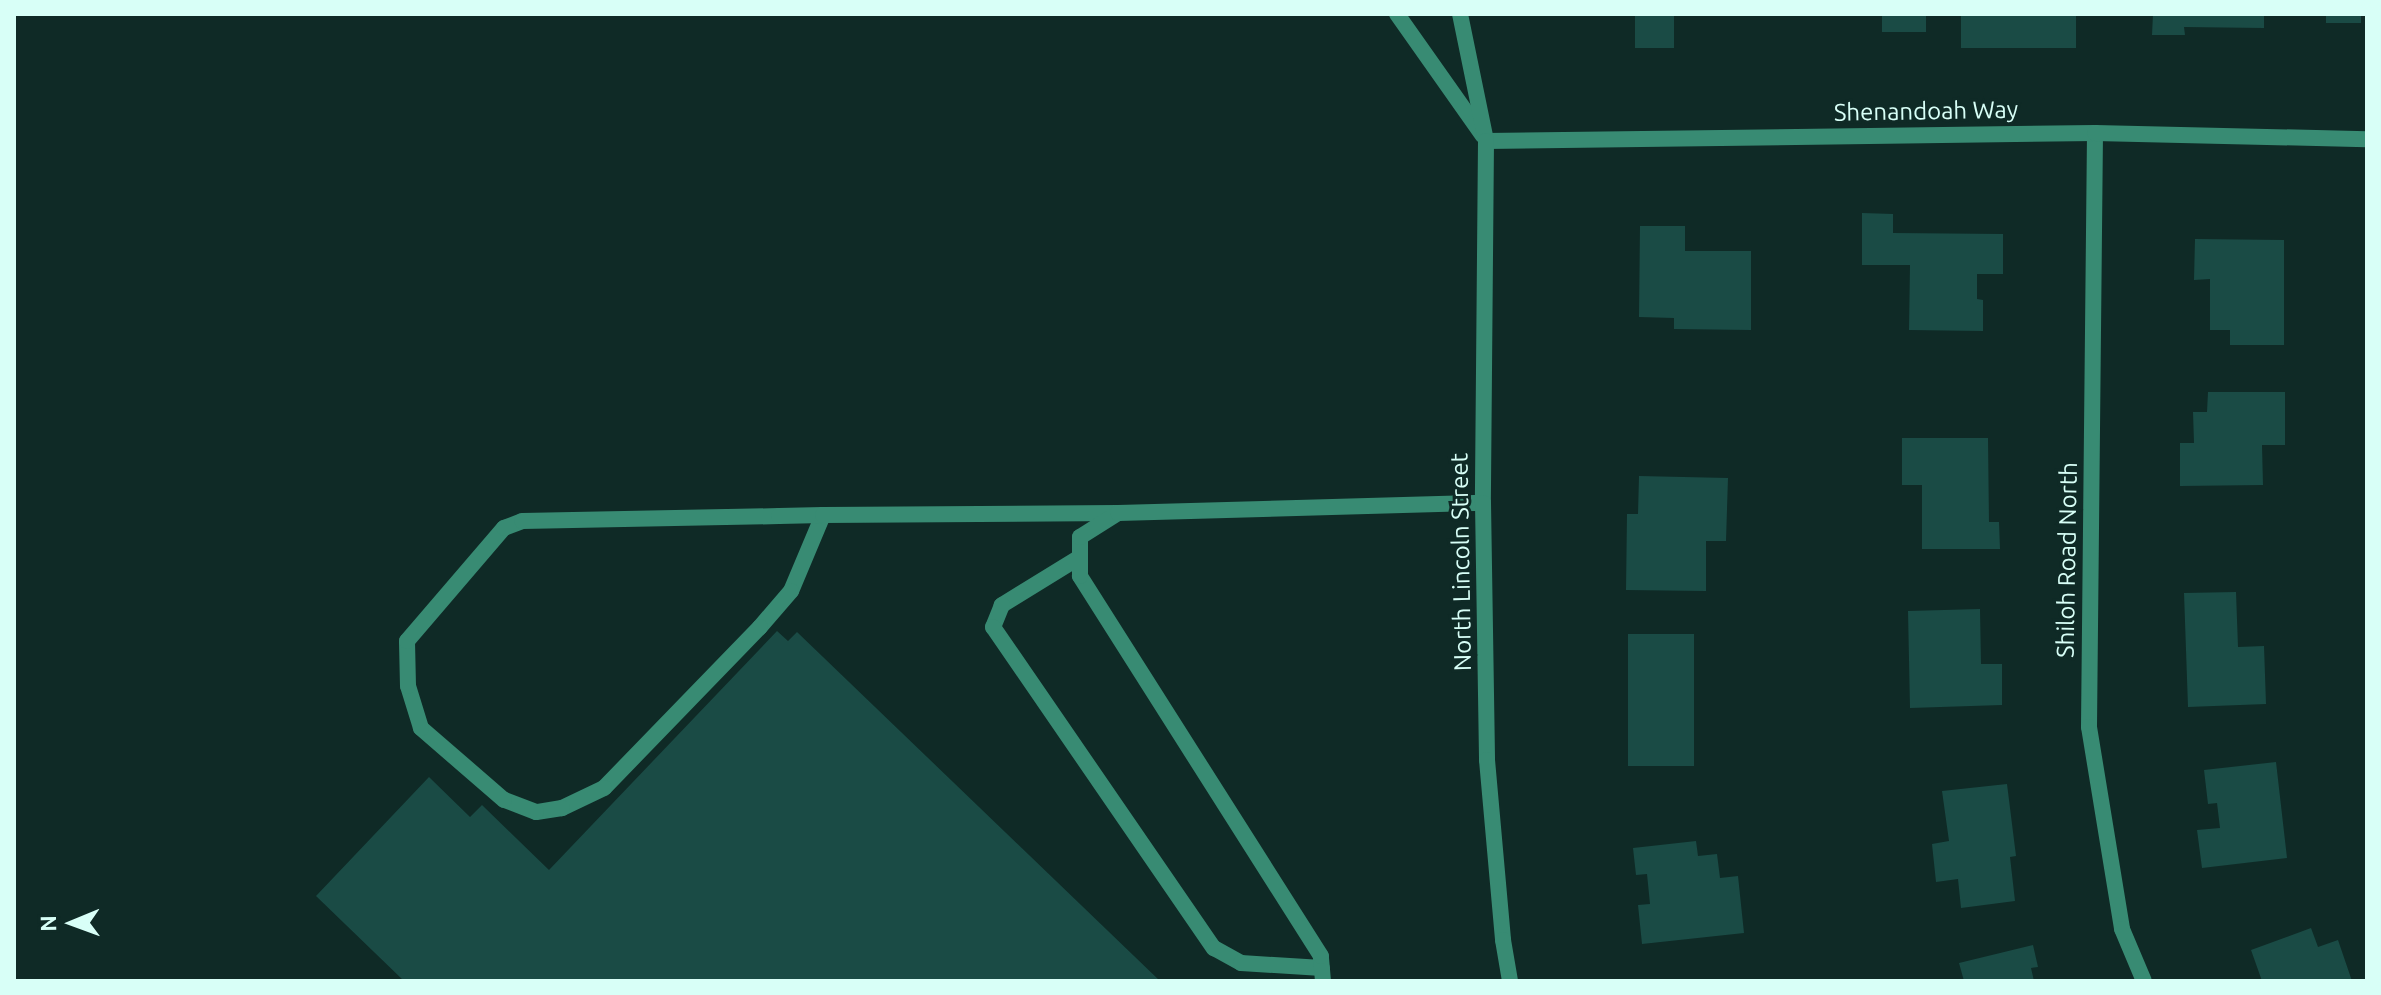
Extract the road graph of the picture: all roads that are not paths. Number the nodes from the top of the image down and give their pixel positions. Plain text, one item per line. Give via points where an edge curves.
1 (1397, 14) edge
2 (1460, 14) edge
3 (2095, 133) junction
4 (2367, 139) edge
5 (1486, 141) junction
6 (1483, 503) junction
7 (1118, 513) junction
8 (823, 515) junction
9 (1080, 557) junction
10 (1323, 975) edge
11 (1510, 981) edge
12 (2144, 981) edge

1 - 5 street
2 - 5 street, North Lincoln Street
3 - 4 street, Shenandoah Way
3 - 5 street, Shenandoah Way
3 - 12 street, Shiloh Road North via 2089,727 2122,929
5 - 6 street, North Lincoln Street
6 - 7 street
6 - 11 street, North Lincoln Street via 1487,760
7 - 8 street
7 - 9 street via 1080,537
8 - 8 street via 522,521 504,528 407,641 408,686 421,728 504,800 536,812 562,808 604,788 791,591
9 - 10 street via 1080,576 1321,956
9 - 10 street via 1002,605 993,627 1214,948 1241,963

